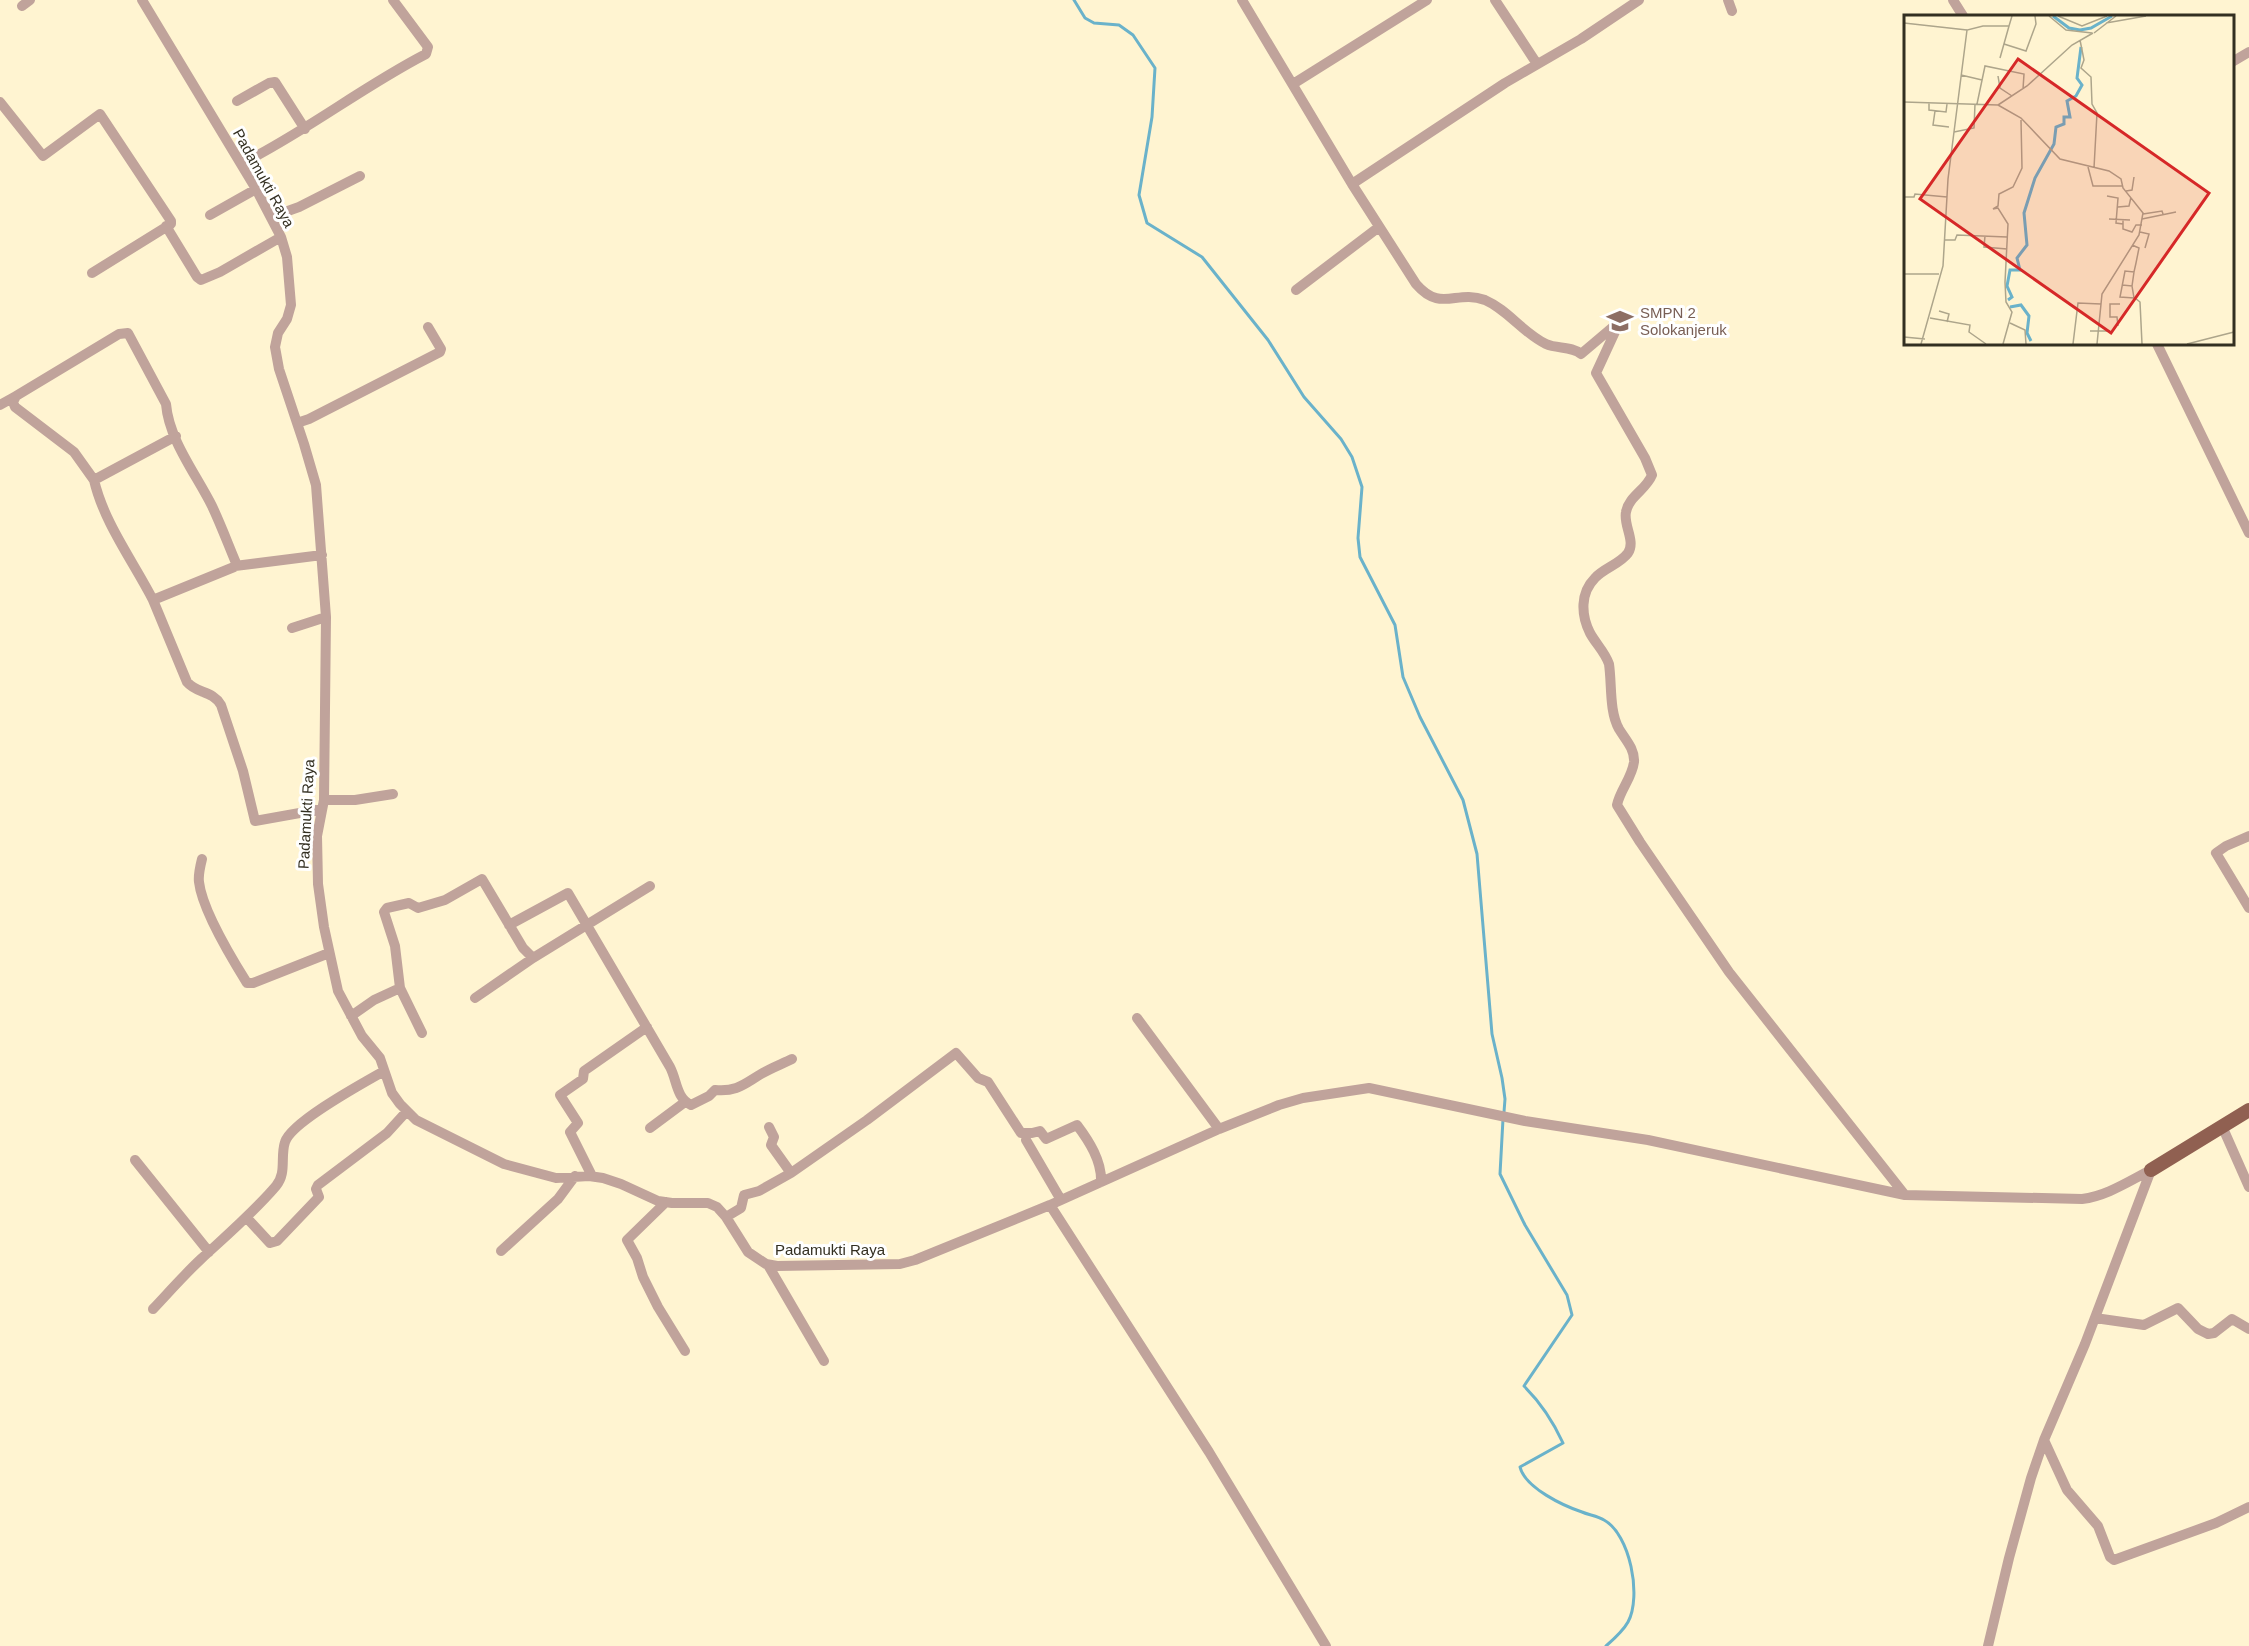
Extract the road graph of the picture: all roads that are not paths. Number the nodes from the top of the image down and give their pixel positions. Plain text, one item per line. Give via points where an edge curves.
1 (142, 0) edge
2 (393, 0) edge
3 (1242, 0) edge
4 (1427, 0) edge
5 (1496, 0) edge
6 (1639, 0) edge
7 (1953, 0) edge
8 (1962, 15) edge
9 (2249, 52) edge
10 (2234, 61) edge
11 (1537, 64) junction
12 (1293, 84) junction
13 (237, 101) dead end
14 (0, 102) edge
15 (305, 129) junction
16 (241, 164) junction
17 (360, 176) dead end
18 (1352, 184) junction
19 (256, 189) junction
20 (210, 215) dead end
21 (271, 217) junction
22 (166, 226) junction
23 (1380, 227) junction
24 (281, 237) junction
25 (92, 273) dead end
26 (1296, 290) dead end
27 (428, 327) dead end
28 (2157, 345) edge
29 (16, 396) junction
30 (0, 405) edge
31 (303, 421) junction
32 (176, 436) junction
33 (94, 480) junction
34 (2249, 533) edge
35 (322, 555) junction
36 (235, 566) junction
37 (153, 600) junction
38 (326, 617) junction
39 (292, 628) dead end
40 (393, 795) dead end
41 (323, 805) junction
42 (2249, 836) edge
43 (202, 859) dead end
44 (650, 886) dead end
45 (2249, 909) edge
46 (509, 925) junction
47 (587, 925) junction
48 (329, 953) junction
49 (533, 958) junction
50 (400, 988) junction
51 (476, 998) dead end
52 (351, 1016) junction
53 (1137, 1018) dead end
54 (647, 1027) junction
55 (422, 1033) dead end
56 (792, 1059) dead end
57 (384, 1071) junction
58 (685, 1102) junction
59 (2249, 1110) edge
60 (407, 1111) junction
61 (2222, 1126) junction
62 (769, 1127) dead end
63 (650, 1128) dead end
64 (1219, 1129) junction
65 (1026, 1140) dead end
66 (135, 1160) dead end
67 (2151, 1170) junction
68 (791, 1173) junction
69 (575, 1176) junction
70 (592, 1176) junction
71 (1101, 1182) junction
72 (2249, 1187) edge
73 (1905, 1195) junction
74 (1061, 1200) junction
75 (666, 1202) junction
76 (1050, 1205) junction
77 (726, 1217) junction
78 (247, 1218) junction
79 (501, 1251) dead end
80 (209, 1252) junction
81 (768, 1264) junction
82 (153, 1309) dead end
83 (2095, 1318) junction
84 (2249, 1329) edge
85 (685, 1351) dead end
86 (824, 1360) dead end
87 (2044, 1440) junction
88 (2249, 1507) edge
89 (1326, 1646) edge
90 (1988, 1646) edge

1 - 16 street, Padamukti Raya
2 - 15 street via 429,47 426,54
3 - 12 street
4 - 12 street
5 - 11 street
6 - 11 street
7 - 8 street
9 - 10 street
11 - 18 street
12 - 18 street
13 - 15 street via 275,82
14 - 22 street via 43,156 100,114 171,221
15 - 16 street
16 - 19 street, Padamukti Raya
17 - 21 street
18 - 23 street
19 - 20 street
19 - 21 street, Padamukti Raya
21 - 24 street, Padamukti Raya
22 - 24 street via 201,280
22 - 25 street
23 - 26 street
23 - 73 street via 1424,294 1432,298 1486,300 1546,344 1581,354 1620,321 1596,373 1652,476 1626,512 1628,552 1588,585 1583,600 1588,628 1609,664 1616,723 1634,758 1617,805 1729,972
24 - 31 street, Padamukti Raya via 287,256 291,305 275,347 279,369
27 - 31 street via 440,352
28 - 34 street
29 - 30 street
29 - 32 street via 119,334 128,333 166,404
29 - 33 street via 15,407 74,452
31 - 35 street, Padamukti Raya via 316,485
32 - 33 street
32 - 36 street via 214,511
33 - 37 street via 115,532
35 - 36 street
35 - 38 street, Padamukti Raya
36 - 37 street
37 - 41 street via 187,682 214,696 221,705 255,821
38 - 39 street
38 - 41 street, Padamukti Raya
40 - 41 street
41 - 48 street, Padamukti Raya via 317,836 318,884
42 - 45 street via 2216,854
43 - 48 street via 200,889 247,982
44 - 47 street
46 - 47 street via 567,893
46 - 49 street
46 - 50 street via 482,879 441,902 418,908 407,903 386,909
47 - 49 street
47 - 54 street
48 - 52 street, Padamukti Raya via 338,992
49 - 51 street
50 - 52 street
50 - 55 street
52 - 57 street, Padamukti Raya
53 - 64 street
54 - 58 street
54 - 70 street via 584,1071 583,1079 560,1095 578,1122 570,1132
56 - 58 street via 745,1086 715,1090 691,1105
57 - 60 street, Padamukti Raya via 392,1093
57 - 78 street via 290,1133 284,1144 283,1175
58 - 63 street
59 - 61 main road
60 - 69 street, Padamukti Raya via 416,1120 504,1164 556,1178
60 - 78 street via 387,1133 318,1185 319,1197 276,1241 270,1243
61 - 67 main road
61 - 72 street
62 - 68 street via 774,1137 771,1146
64 - 71 street, Padamukti Raya
64 - 73 street, Padamukti Raya via 1302,1098 1369,1088 1497,1116 1648,1140
65 - 74 street
66 - 80 street
67 - 73 street, Padamukti Raya via 2107,1192 2082,1199
67 - 83 street
68 - 71 street via 956,1053 978,1077 988,1082 1022,1133 1040,1131 1046,1139 1077,1125 1090,1142
68 - 77 street via 743,1196 741,1208
69 - 70 street, Padamukti Raya
69 - 79 street via 558,1199
70 - 75 street, Padamukti Raya
71 - 74 street, Padamukti Raya
74 - 76 street, Padamukti Raya
75 - 77 street, Padamukti Raya via 708,1203
75 - 85 street via 627,1240 658,1307
76 - 81 street, Padamukti Raya via 900,1264
76 - 89 street via 1209,1452
77 - 81 street, Padamukti Raya via 748,1252
78 - 80 street
80 - 82 street
81 - 86 street
83 - 84 street via 2144,1325 2178,1308 2206,1334 2214,1333 2232,1319
83 - 87 street
87 - 88 street via 2067,1490 2098,1526 2114,1560
87 - 90 street

